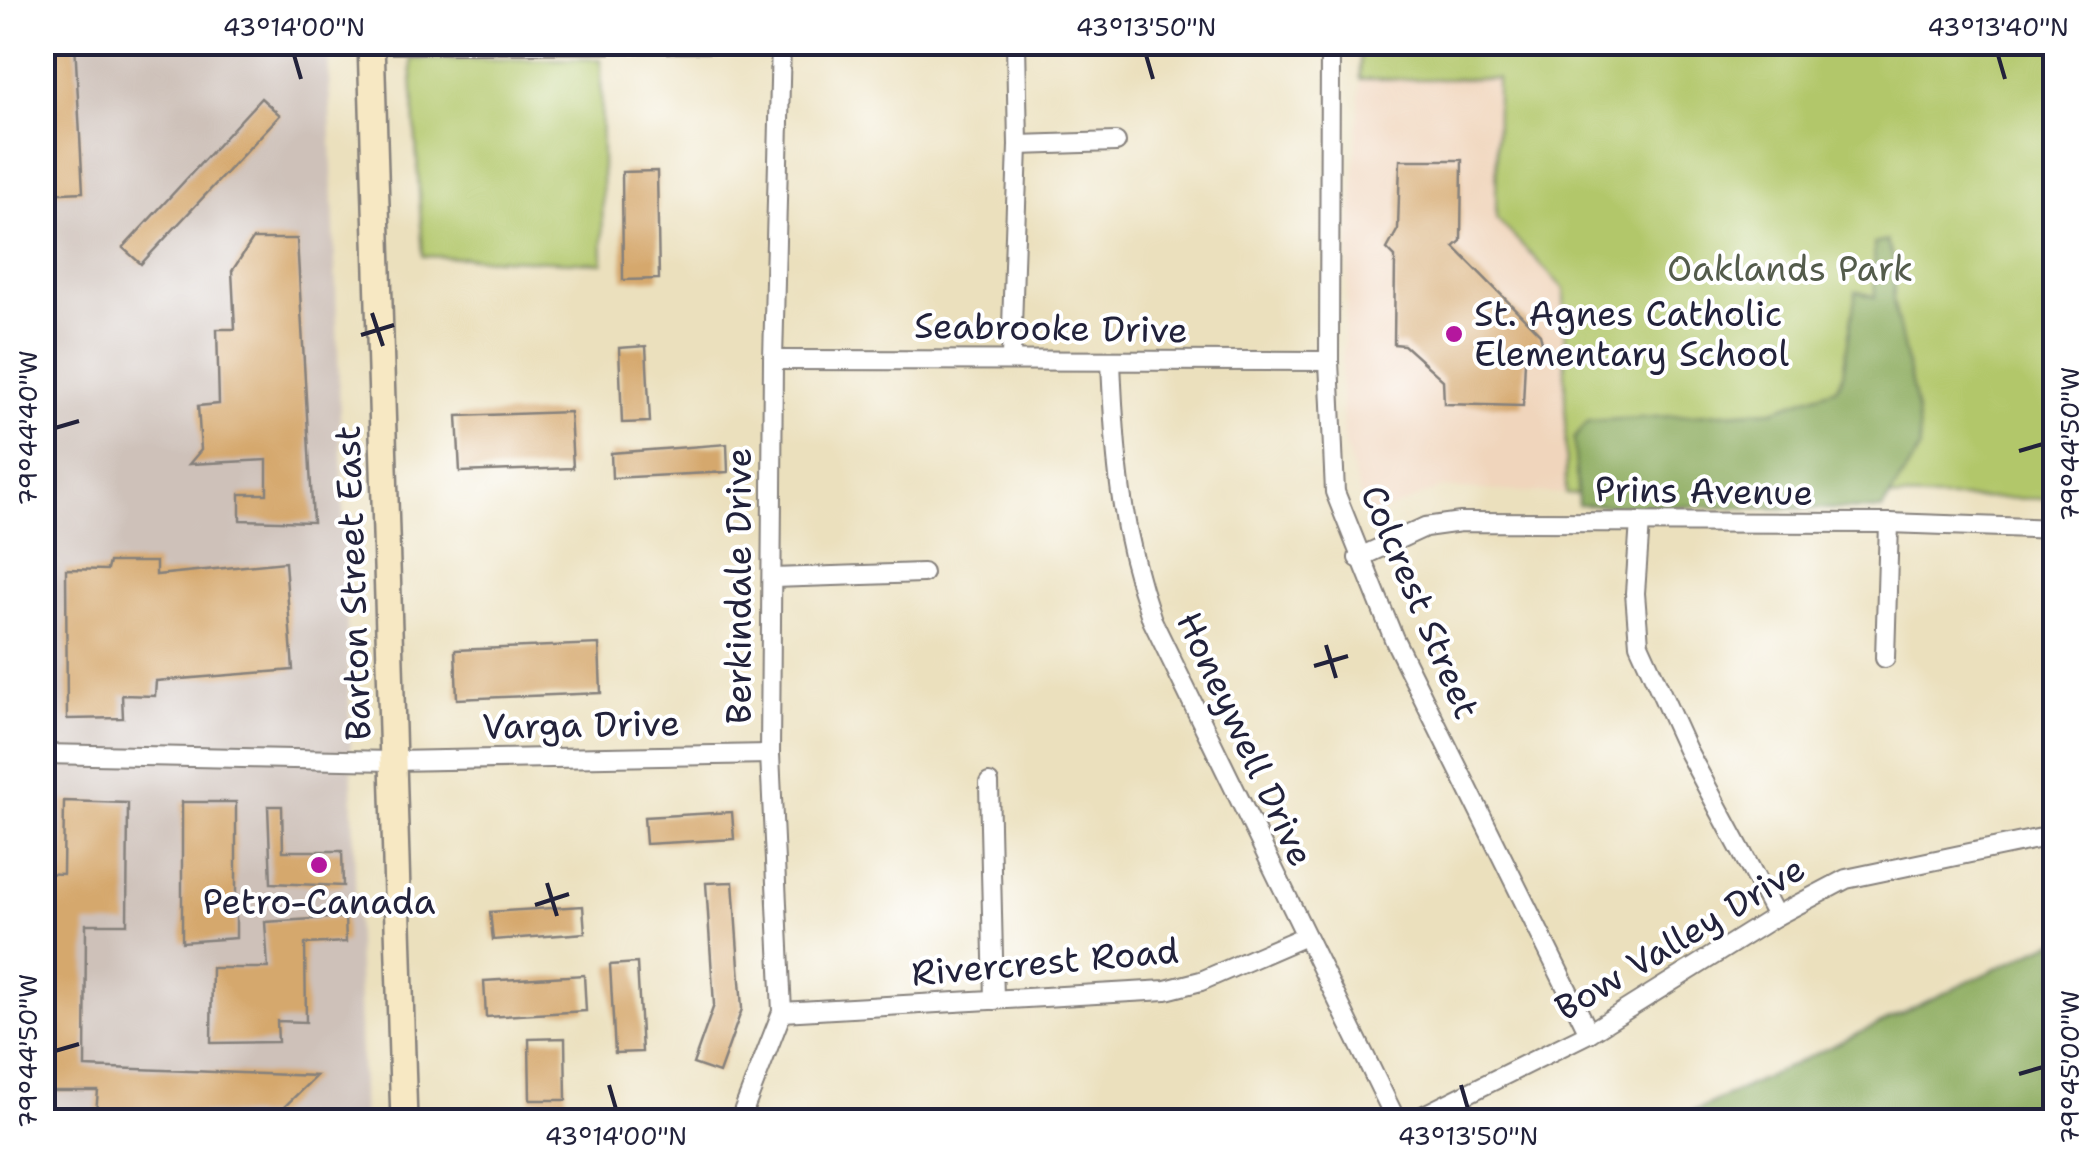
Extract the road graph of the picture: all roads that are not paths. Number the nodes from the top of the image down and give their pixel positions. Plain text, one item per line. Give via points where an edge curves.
1 (1016, 42) edge
2 (1330, 42) edge
3 (371, 43) edge
4 (781, 43) edge
5 (1116, 142) dead end
6 (1018, 145) junction
7 (1010, 358) junction
8 (773, 360) junction
9 (1328, 361) junction
10 (1111, 362) junction
11 (1640, 522) junction
12 (1889, 523) junction
13 (2056, 529) edge
14 (1358, 558) junction
15 (923, 573) dead end
16 (773, 578) junction
17 (1885, 658) dead end
18 (42, 754) edge
19 (770, 754) junction
20 (393, 762) junction
21 (989, 783) dead end
22 (2056, 835) edge
23 (1776, 916) junction
24 (1303, 937) junction
25 (994, 1000) junction
26 (782, 1012) junction
27 (1589, 1034) junction
28 (404, 1122) edge
29 (739, 1122) edge
30 (1397, 1122) edge
31 (1410, 1122) edge

1 - 6 street
2 - 9 street, Colcrest Street
3 - 4 street
3 - 20 main road, Barton Street East
4 - 8 street, Berkindale Drive
5 - 6 street
6 - 7 street
7 - 8 street, Seabrooke Drive
7 - 10 street, Seabrooke Drive
8 - 16 street, Berkindale Drive
9 - 10 street, Seabrooke Drive
9 - 14 street, Colcrest Street via 1335,492
10 - 24 street, Honeywell Drive via 1115,473 1134,568 1152,620
11 - 12 street, Prins Avenue
11 - 14 street, Prins Avenue via 1461,522 1424,528
11 - 23 street via 1639,644
12 - 13 street, Prins Avenue
12 - 17 street
14 - 27 street, Colcrest Street
15 - 16 street
16 - 19 street, Berkindale Drive
18 - 20 street, Varga Drive
19 - 20 street, Varga Drive
19 - 26 street, Berkindale Drive
20 - 28 main road, Barton Street East
21 - 25 street
22 - 23 street, Bow Valley Drive via 1846,879
23 - 27 street, Bow Valley Drive
24 - 25 street, Rivercrest Road via 1201,982 1166,990
24 - 30 street, Honeywell Drive
25 - 26 street, Rivercrest Road
26 - 29 street, Berkindale Drive
27 - 31 street, Bow Valley Drive

